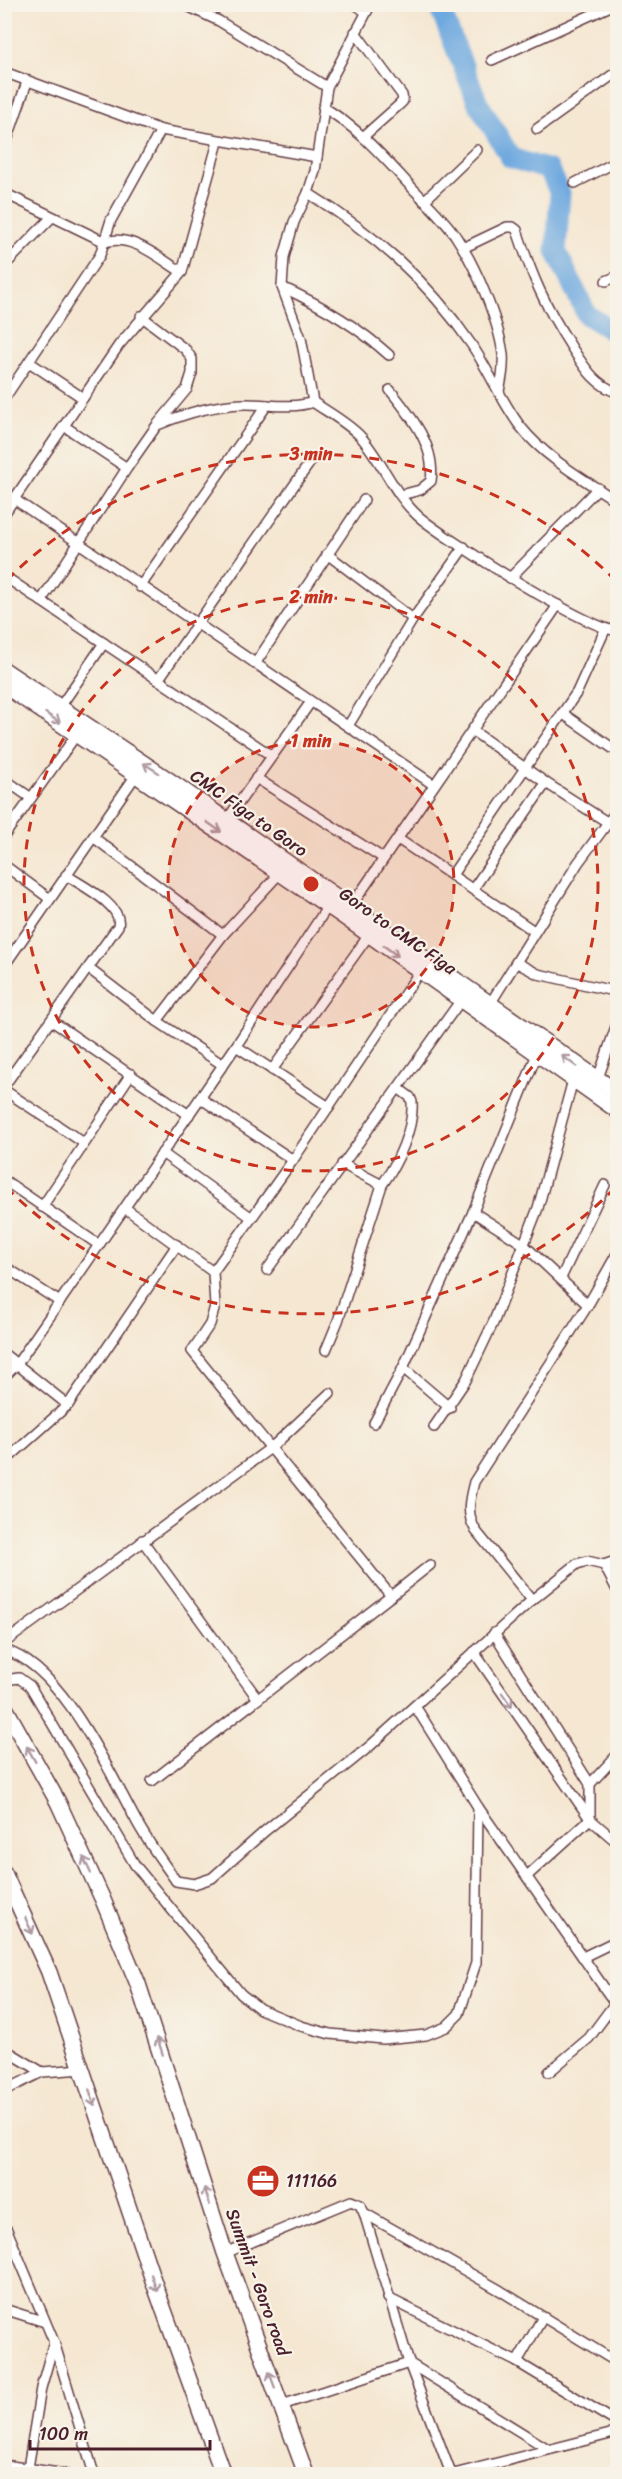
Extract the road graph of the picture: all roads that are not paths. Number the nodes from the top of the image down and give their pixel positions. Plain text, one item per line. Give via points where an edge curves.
1 (183, 4) edge
2 (356, 4) edge
3 (615, 4) edge
4 (369, 8) edge
5 (355, 32) junction
6 (492, 60) dead end
7 (618, 71) edge
8 (4, 72) edge
9 (27, 82) junction
10 (327, 87) junction
11 (323, 107) junction
12 (537, 129) dead end
13 (161, 130) junction
14 (364, 136) junction
15 (218, 142) junction
16 (4, 149) edge
17 (477, 150) dead end
18 (317, 157) junction
19 (618, 161) edge
20 (575, 183) dead end
21 (4, 193) edge
22 (309, 193) junction
23 (424, 201) junction
24 (52, 217) junction
25 (105, 242) junction
26 (463, 248) junction
27 (4, 266) edge
28 (182, 272) junction
29 (618, 276) edge
30 (606, 281) dead end
31 (282, 287) junction
32 (141, 316) junction
33 (390, 355) dead end
34 (30, 362) junction
35 (390, 390) dead end
36 (499, 391) junction
37 (618, 393) edge
38 (83, 398) junction
39 (4, 399) edge
40 (313, 402) junction
41 (267, 405) junction
42 (157, 425) junction
43 (64, 426) junction
44 (311, 461) dead end
45 (127, 468) junction
46 (598, 488) junction
47 (401, 495) junction
48 (14, 500) junction
49 (364, 500) dead end
50 (618, 502) edge
51 (4, 514) edge
52 (79, 545) junction
53 (464, 546) junction
54 (327, 555) junction
55 (4, 576) edge
56 (510, 578) junction
57 (140, 587) junction
58 (41, 601) junction
59 (558, 605) junction
60 (413, 619) junction
61 (199, 625) junction
62 (605, 630) junction
63 (618, 630) edge
64 (104, 643) junction
65 (255, 664) junction
66 (4, 670) edge
67 (158, 680) junction
68 (4, 685) edge
69 (310, 703) junction
70 (60, 707) junction
71 (562, 713) junction
72 (348, 726) junction
73 (473, 731) junction
74 (77, 734) junction
75 (618, 752) edge
76 (272, 756) junction
77 (525, 769) junction
78 (136, 775) junction
79 (256, 778) junction
80 (4, 779) edge
81 (546, 783) junction
82 (434, 786) junction
83 (31, 798) junction
84 (618, 809) edge
85 (226, 821) junction
86 (613, 827) edge
87 (4, 836) edge
88 (93, 837) junction
89 (398, 839) junction
90 (383, 858) junction
91 (4, 866) edge
92 (280, 873) junction
93 (66, 875) junction
94 (452, 875) junction
95 (473, 889) junction
96 (50, 899) junction
97 (328, 906) junction
98 (350, 908) junction
99 (534, 931) junction
100 (223, 935) junction
101 (369, 935) junction
102 (517, 963) junction
103 (4, 966) edge
104 (88, 968) junction
105 (420, 971) junction
106 (618, 992) edge
107 (461, 1000) junction
108 (490, 1005) junction
109 (52, 1021) junction
110 (158, 1021) junction
111 (618, 1021) edge
112 (236, 1046) junction
113 (537, 1054) junction
114 (223, 1065) junction
115 (272, 1070) junction
116 (130, 1074) junction
117 (573, 1080) junction
118 (597, 1081) junction
119 (4, 1088) edge
120 (398, 1088) junction
121 (614, 1097) edge
122 (200, 1098) junction
123 (329, 1107) junction
124 (189, 1114) junction
125 (84, 1143) junction
126 (162, 1153) junction
127 (293, 1160) junction
128 (342, 1164) junction
129 (4, 1180) edge
130 (382, 1185) junction
131 (605, 1185) dead end
132 (42, 1207) junction
133 (124, 1208) junction
134 (472, 1212) junction
135 (252, 1218) junction
136 (524, 1244) junction
137 (99, 1245) junction
138 (177, 1245) junction
139 (618, 1252) edge
140 (4, 1266) edge
141 (267, 1270) dead end
142 (213, 1272) junction
143 (561, 1278) junction
144 (60, 1302) junction
145 (588, 1305) junction
146 (326, 1350) dead end
147 (4, 1354) edge
148 (17, 1364) junction
149 (404, 1368) junction
150 (4, 1377) edge
151 (330, 1393) dead end
152 (68, 1405) junction
153 (450, 1408) junction
154 (374, 1423) dead end
155 (434, 1427) dead end
156 (272, 1447) junction
157 (4, 1462) edge
158 (142, 1540) junction
159 (618, 1560) edge
160 (430, 1565) dead end
161 (604, 1565) junction
162 (618, 1593) edge
163 (391, 1596) junction
164 (532, 1600) junction
165 (494, 1633) junction
166 (4, 1643) edge
167 (4, 1650) edge
168 (474, 1652) junction
169 (4, 1680) edge
170 (258, 1699) junction
171 (4, 1706) edge
172 (415, 1706) junction
173 (618, 1754) edge
174 (152, 1782) dead end
175 (590, 1784) junction
176 (478, 1807) junction
177 (590, 1819) junction
178 (618, 1843) edge
179 (4, 1873) edge
180 (527, 1876) junction
181 (618, 1940) edge
182 (583, 1957) junction
183 (616, 2003) edge
184 (4, 2049) edge
185 (83, 2069) junction
186 (42, 2072) junction
187 (549, 2072) dead end
188 (4, 2091) edge
189 (364, 2213) junction
190 (5, 2228) edge
191 (225, 2253) junction
192 (388, 2298) junction
193 (4, 2309) edge
194 (543, 2317) junction
195 (45, 2322) junction
196 (54, 2342) junction
197 (517, 2362) junction
198 (409, 2363) junction
199 (618, 2363) edge
200 (282, 2405) junction
201 (618, 2423) edge
202 (618, 2432) edge
203 (548, 2449) junction
204 (4, 2464) edge
205 (28, 2468) junction
206 (66, 2475) edge
207 (94, 2475) edge
208 (223, 2475) edge
209 (306, 2475) edge

1 - 10 street via 219,21
2 - 4 street
3 - 6 street
4 - 5 street
5 - 10 street
5 - 14 street via 403,101
7 - 12 street
8 - 9 street
9 - 13 street
9 - 16 street
10 - 11 street
11 - 14 street
11 - 18 street
13 - 15 street
13 - 25 street via 111,220
14 - 23 street
15 - 18 street
15 - 28 street
17 - 23 street
18 - 22 street
19 - 20 street
21 - 24 street
22 - 31 street via 287,242
22 - 36 street via 358,224 407,267 471,344
23 - 26 street
24 - 25 street
24 - 27 street
25 - 28 street via 117,239 135,244
25 - 34 street
26 - 36 street via 500,338 503,356
26 - 37 street via 513,226 556,326 596,382
28 - 32 street
29 - 30 street
31 - 33 street via 315,303
31 - 40 street via 301,338
32 - 38 street
32 - 42 street via 186,350 192,359 186,389
34 - 38 street
34 - 39 street
35 - 47 street via 415,421 433,468 431,481 420,490
36 - 46 street via 520,426 538,444
38 - 43 street
40 - 41 street via 289,407
40 - 47 street via 360,436
41 - 42 street via 220,406
41 - 57 street
42 - 45 street
43 - 45 street
43 - 48 street
44 - 61 street
45 - 52 street
46 - 50 street
46 - 56 street
47 - 53 street via 429,525
48 - 51 street
48 - 52 street
49 - 54 street
52 - 57 street
52 - 58 street
53 - 56 street
53 - 60 street
54 - 60 street
54 - 65 street
55 - 58 street
56 - 59 street
57 - 61 street
58 - 64 street
59 - 62 street
59 - 73 street
60 - 72 street
61 - 65 street
61 - 67 street
62 - 63 street
62 - 71 street via 577,692
64 - 67 street
64 - 70 street
65 - 69 street
66 - 70 main road, CMC Figa to Goro
67 - 76 street
68 -> 74 main road, Goro to CMC Figa
69 - 72 street
69 - 76 street
85 -> 70 main road, CMC Figa to Goro
71 - 75 street
71 - 77 street
72 - 82 street
73 - 77 street
73 - 82 street
74 - 78 main road, Goro to CMC Figa
74 - 83 street
76 - 79 street
77 - 81 street
77 - 94 street
78 - 88 street
78 -> 92 main road, Goro to CMC Figa
79 - 85 street
79 - 90 street
80 - 83 street
81 - 86 street
81 - 95 street
82 - 89 street
83 - 87 street
84 - 86 street
85 - 98 main road, CMC Figa to Goro
86 - 99 street via 578,863
88 - 93 street
88 - 100 street
89 - 90 street
89 - 94 street
90 - 98 street
91 - 96 street
92 - 97 main road, Goro to CMC Figa
92 - 100 street
93 - 96 street
93 - 104 street via 119,914 118,926
94 - 95 street
95 - 99 street
96 - 103 street
97 - 101 main road, Goro to CMC Figa
97 - 112 street
98 - 108 main road, CMC Figa to Goro
99 - 102 street
100 - 110 street
101 -> 105 main road, Goro to CMC Figa
101 - 115 street
102 - 106 street via 538,974
102 - 108 street
104 - 109 street
104 - 110 street
105 - 107 main road, Goro to CMC Figa
105 - 123 street
107 - 113 main road, Goro to CMC Figa
107 - 120 street
118 -> 108 main road, CMC Figa to Goro
109 - 116 street
109 - 119 street
110 - 114 street
111 - 118 street
112 - 114 street
112 - 115 street
113 - 117 main road, Goro to CMC Figa
113 - 134 street
114 - 122 street
115 - 123 street
116 - 124 street
116 - 125 street
117 - 121 main road, Goro to CMC Figa
117 - 136 street via 538,1208
118 - 121 main road, CMC Figa to Goro
119 - 125 street
120 - 128 street
120 - 130 street via 410,1097 412,1109 401,1148
122 - 124 street
122 - 127 street
123 - 127 street
124 - 126 street
125 - 132 street
126 - 133 street
126 - 135 street
127 - 135 street
128 - 130 street
128 - 141 street
129 - 132 street
130 - 146 street
131 - 143 street
132 - 137 street
133 - 137 street
133 - 138 street
134 - 136 street
134 - 149 street
135 - 142 street
136 - 143 street
136 - 153 street via 494,1321
137 - 144 street
138 - 142 street
138 - 152 street
139 - 145 street
140 - 144 street
142 - 156 street via 215,1306 210,1324 192,1351
143 - 145 street
144 - 148 street
145 - 164 street via 474,1482 468,1504 476,1531
147 - 148 street
148 - 150 street
148 - 152 street
149 - 153 street
149 - 154 street
151 - 156 street
152 - 157 street
153 - 155 street
156 - 158 street
156 - 163 street
158 - 166 street
158 - 170 street
159 - 161 street
160 - 163 street
161 - 162 street
161 - 164 street via 587,1561 577,1564
163 - 170 street
164 - 165 street
165 - 168 street
165 - 175 street
167 - 172 street via 18,1654 37,1668 74,1712 154,1851 176,1881 194,1884 212,1878
168 - 172 street
168 -> 177 street
169 - 176 street via 19,1678 30,1686 123,1849 241,1994 260,2009 330,2034 383,2039 426,2035 446,2027 459,2014 476,1963
170 - 174 street
191 -> 171 main road, Summit - Goro road via 134,1974 58,1802
172 - 176 street
173 - 175 street
175 - 177 street
176 - 180 street
177 - 178 street
177 - 180 street
179 -> 185 main road via 49,1972
180 - 182 street
181 - 182 street
182 - 183 street
183 - 187 street via 589,2038
184 - 186 street
185 - 186 street
185 -> 208 main road
186 - 188 street
189 - 191 street via 351,2200
189 - 192 street
189 - 194 street
190 - 195 street
200 -> 191 main road, Summit - Goro road
192 - 197 street
192 - 198 street
193 - 195 street
194 - 197 street
194 - 199 street
195 - 196 street
196 - 205 street via 40,2388
196 - 207 street
197 - 201 street
198 - 200 street
198 - 203 street
198 - 203 street via 454,2474
200 - 209 main road, Summit - Goro road
202 - 203 street
204 - 205 street
205 - 206 street

